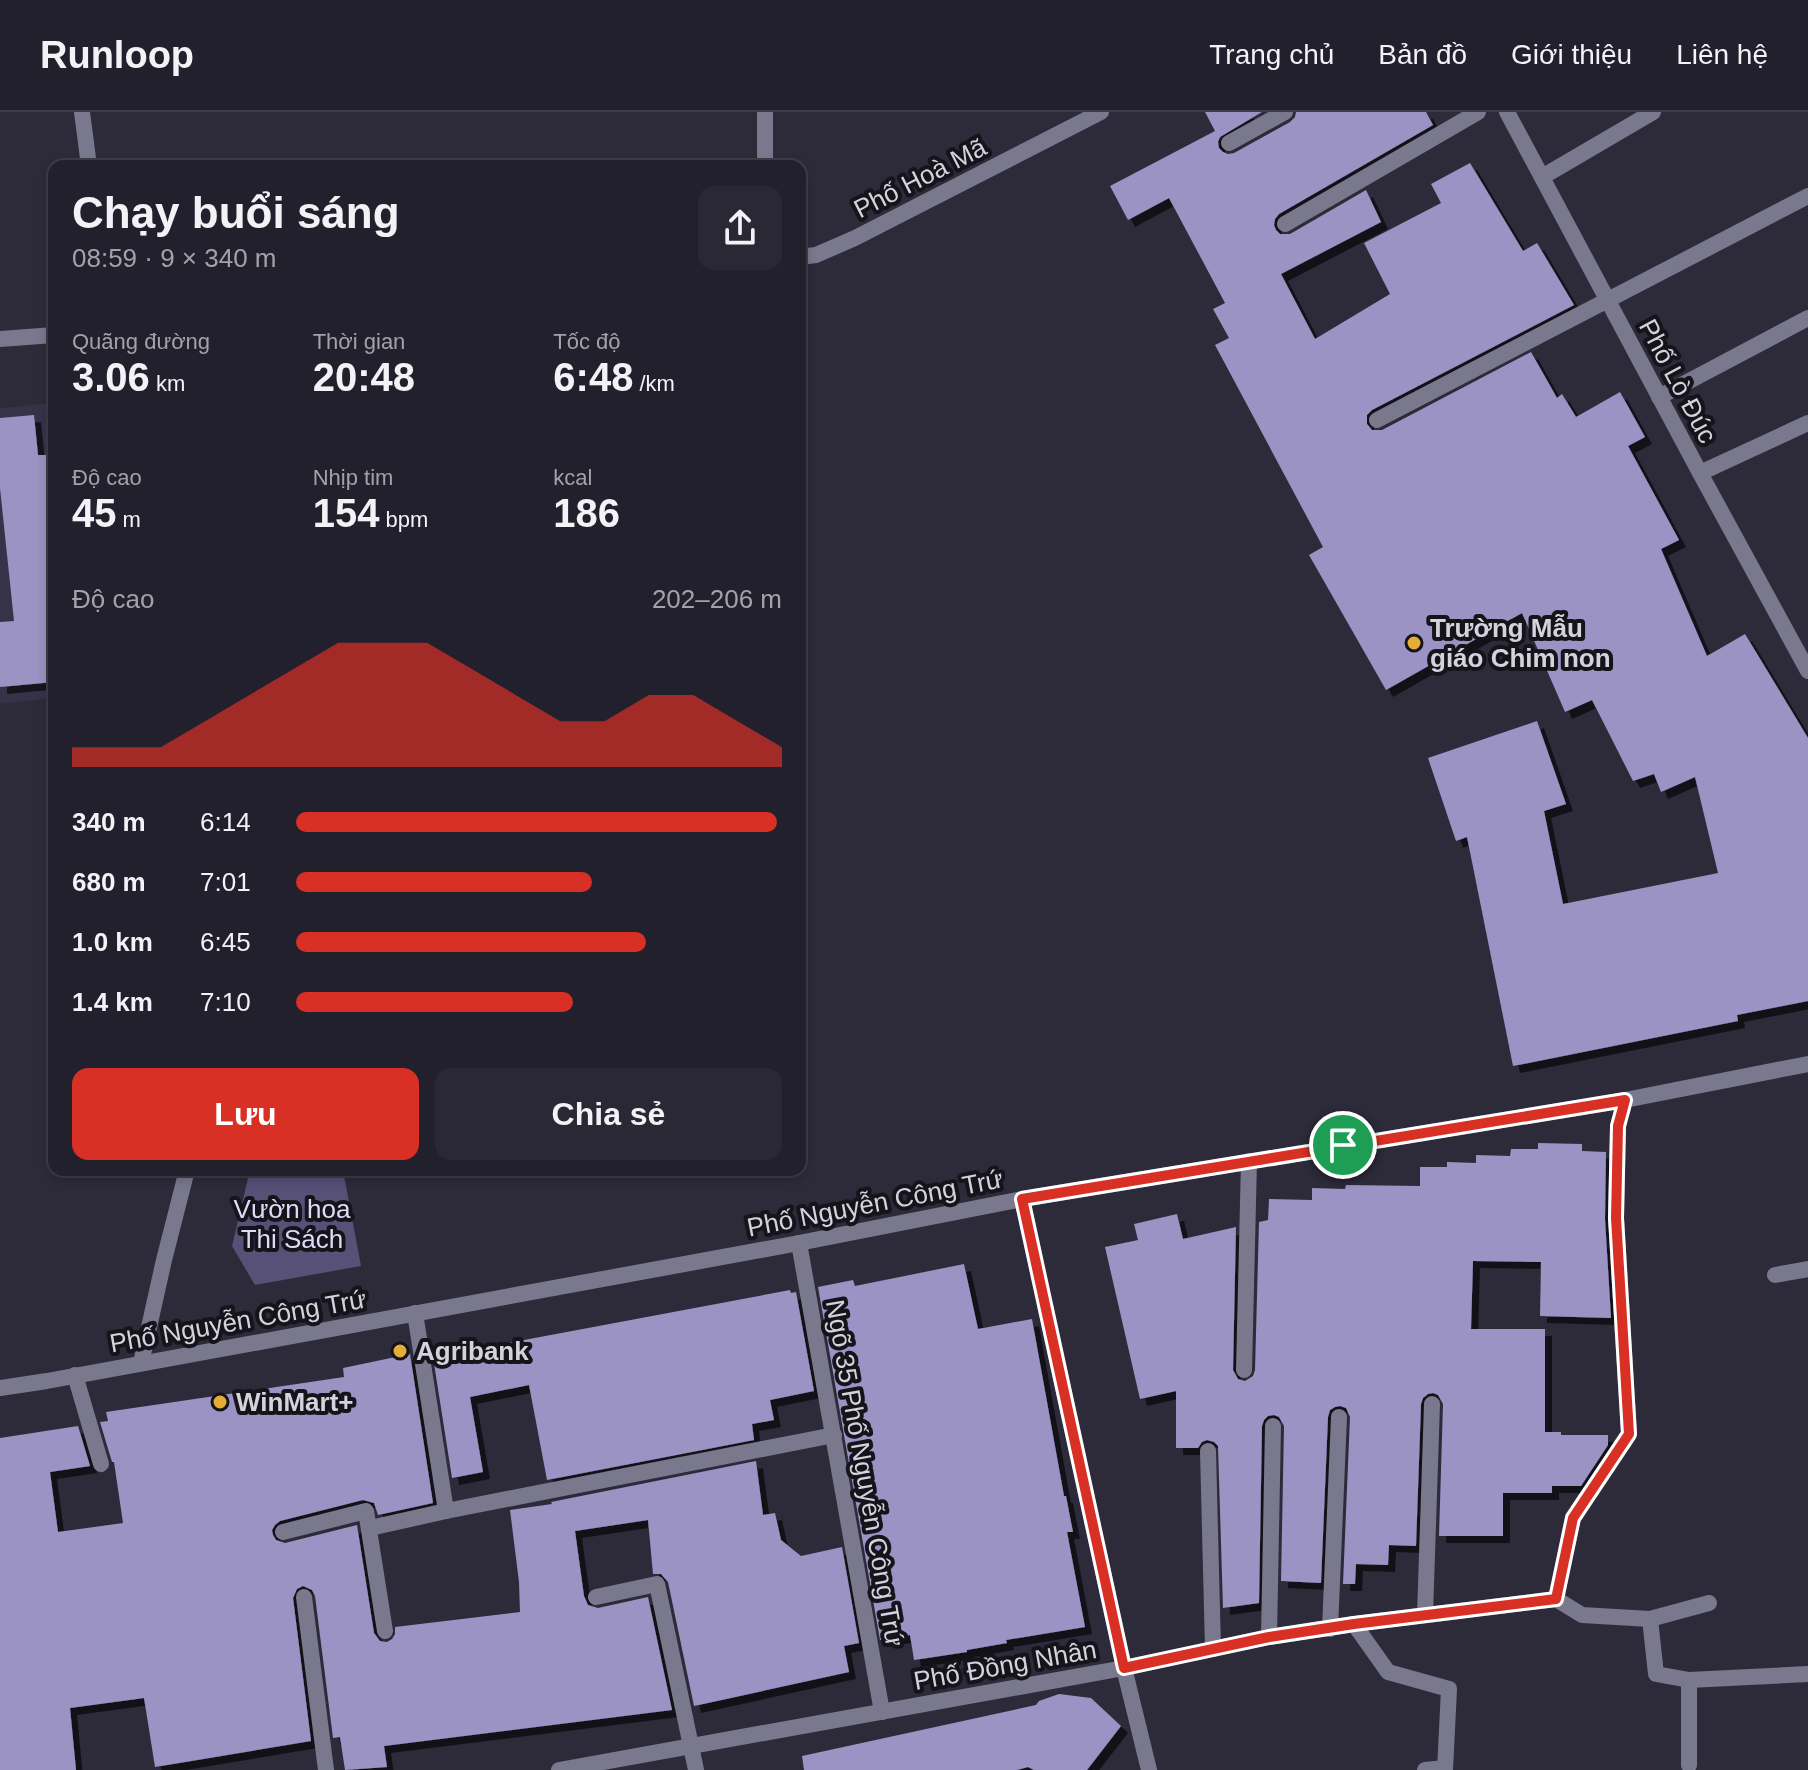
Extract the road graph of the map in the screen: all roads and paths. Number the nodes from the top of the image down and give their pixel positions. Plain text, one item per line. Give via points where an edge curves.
1 (82, 112) edge
2 (1101, 112) edge
3 (1285, 112) edge
4 (1478, 112) edge
5 (1507, 112) edge
6 (1653, 112) edge
7 (762, 113) edge
8 (1229, 143) dead end
9 (88, 160) edge
10 (765, 160) edge
11 (1542, 177) junction
12 (1808, 196) edge
13 (1285, 224) dead end
14 (806, 256) edge
15 (1608, 300) junction
16 (1808, 318) edge
17 (48, 335) edge
18 (0, 339) edge
19 (1659, 397) junction
20 (1377, 420) dead end
21 (1808, 423) edge
22 (1700, 473) junction
23 (1808, 671) edge
24 (1808, 1064) edge
25 (1625, 1100) junction
26 (1249, 1161) junction
27 (185, 1176) edge
28 (1022, 1199) junction
29 (799, 1243) junction
30 (1808, 1269) edge
31 (1775, 1275) dead end
32 (415, 1313) junction
33 (141, 1363) junction
34 (1244, 1370) dead end
35 (75, 1375) junction
36 (0, 1388) edge
37 (1432, 1404) dead end
38 (1339, 1417) dead end
39 (1273, 1426) dead end
40 (834, 1435) junction
41 (1208, 1451) dead end
42 (101, 1464) dead end
43 (446, 1511) junction
44 (370, 1528) junction
45 (283, 1532) dead end
46 (304, 1597) dead end
47 (596, 1597) dead end
48 (1556, 1599) junction
49 (1709, 1603) dead end
50 (1425, 1615) junction
51 (1650, 1619) junction
52 (1354, 1624) junction
53 (1330, 1629) junction
54 (385, 1631) dead end
55 (1269, 1637) junction
56 (1213, 1649) junction
57 (1124, 1668) junction
58 (1808, 1674) edge
59 (1689, 1680) junction
60 (882, 1712) junction
61 (691, 1747) junction
62 (1689, 1765) dead end
63 (1445, 1769) edge
64 (326, 1770) edge
65 (559, 1770) edge
66 (696, 1770) edge
67 (1149, 1770) edge
68 (1425, 1770) edge

1 - 9 street
2 - 14 street, Phố Hoà Mã via 855,238
3 - 8 street
4 - 13 street
5 - 11 street, Phố Lò Đúc
6 - 11 street
7 - 10 street
11 - 15 street, Phố Lò Đúc
12 - 15 street
15 - 19 street, Phố Lò Đúc
15 - 20 street
16 - 19 street
17 - 18 street
19 - 22 street, Phố Lò Đúc
21 - 22 street
22 - 23 street, Phố Lò Đúc
24 - 25 street, Phố Nguyễn Công Trứ
25 - 26 street, Phố Nguyễn Công Trứ
25 - 48 street via 1618,1126 1616,1218 1629,1434 1573,1518
26 - 28 street, Phố Nguyễn Công Trứ
26 - 34 street
27 - 33 street
28 - 29 street, Phố Nguyễn Công Trứ
28 - 57 street
29 - 32 street, Phố Nguyễn Công Trứ
29 - 40 street, Ngõ 35 Phố Nguyễn Công Trứ
30 - 31 street
32 - 33 street, Phố Nguyễn Công Trứ
32 - 43 street
33 - 35 street, Phố Nguyễn Công Trứ
35 - 36 street, Phố Nguyễn Công Trứ
35 - 42 street
37 - 50 street
38 - 53 street
39 - 55 street
40 - 43 street
40 - 60 street, Ngõ 35 Phố Nguyễn Công Trứ
41 - 56 street
43 - 44 street
44 - 45 street via 366,1511
44 - 54 street
46 - 64 street
47 - 61 street via 657,1584
48 - 50 street, Phố Đồng Nhân
48 - 51 street via 1582,1615
49 - 51 street
50 - 52 street, Phố Đồng Nhân
51 - 59 street via 1656,1674
52 - 53 street, Phố Đồng Nhân
52 - 63 street via 1388,1672 1449,1689
53 - 55 street, Phố Đồng Nhân
55 - 56 street, Phố Đồng Nhân
56 - 57 street, Phố Đồng Nhân
57 - 60 street, Phố Đồng Nhân
57 - 67 street
58 - 59 street
59 - 62 street
60 - 61 street, Phố Đồng Nhân
61 - 65 street, Phố Đồng Nhân
61 - 66 street
63 - 68 street

